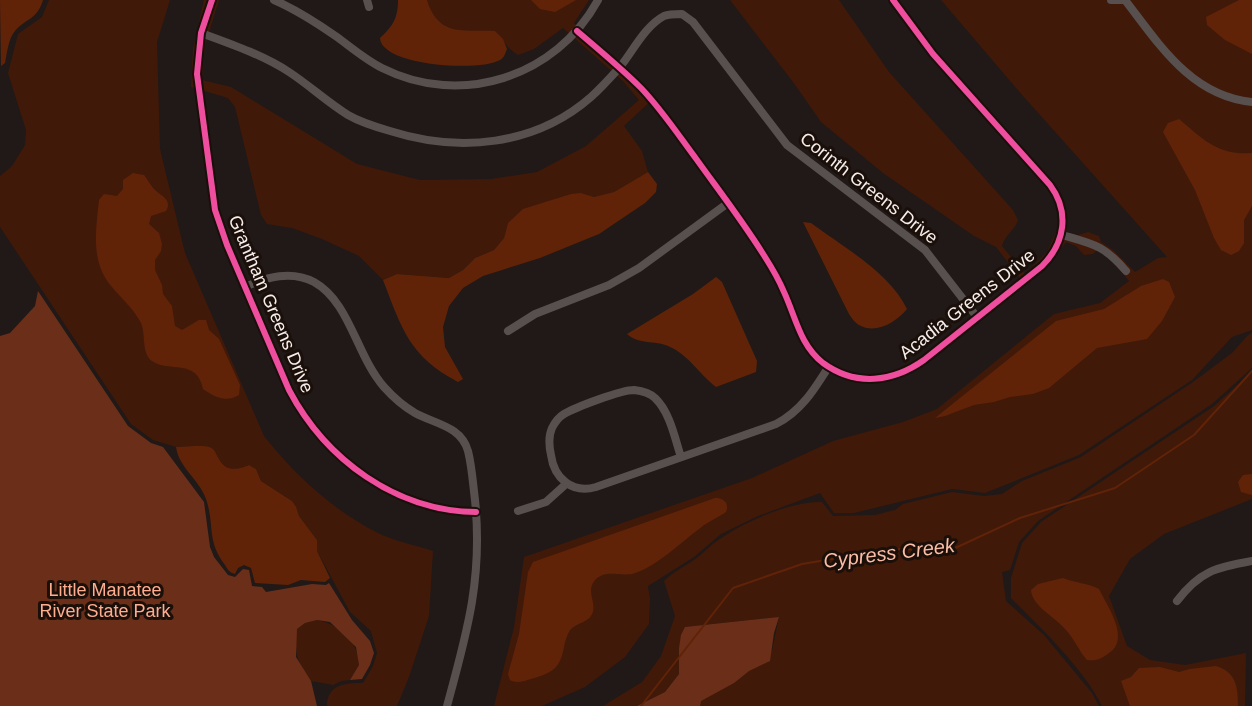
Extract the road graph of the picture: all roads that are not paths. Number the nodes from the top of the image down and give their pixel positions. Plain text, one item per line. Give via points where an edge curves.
1 (212, 0) edge
2 (274, 0) edge
3 (598, 0) edge
4 (893, 0) edge
5 (1111, 0) edge
6 (1125, 0) edge
7 (577, 31) junction
8 (201, 33) junction
9 (619, 68) junction
10 (1252, 102) edge
11 (728, 203) junction
12 (1062, 235) junction
13 (1126, 271) dead end
14 (245, 287) junction
15 (978, 317) junction
16 (508, 331) dead end
17 (829, 366) junction
18 (681, 457) junction
19 (566, 484) junction
20 (476, 512) junction
21 (518, 512) dead end
22 (1252, 561) edge
23 (1177, 601) dead end
24 (447, 706) edge

1 - 8 street, Grantham Greens Drive
2 - 7 street via 316,22 379,66 435,85 470,85 509,77 541,62
3 - 7 street
4 - 12 street via 933,54 1050,185 1063,212
5 - 6 street
6 - 10 street via 1187,75 1221,95
7 - 9 street, Acadia Greens Drive
8 - 9 street, Corinth Greens Drive via 287,70 348,115 414,139 457,143 487,143 550,125 591,97
8 - 14 street, Grantham Greens Drive via 197,74 215,210
9 - 11 street, Acadia Greens Drive via 655,104
9 - 15 street, Corinth Greens Drive via 653,24 666,15 682,14 693,22 787,145 926,250
11 - 16 street via 629,274 535,314
11 - 17 street, Acadia Greens Drive via 777,277 805,343
12 - 13 street via 1099,246
12 - 15 street, Acadia Greens Drive via 1048,260
14 - 20 street, Grantham Greens Drive via 294,399 314,429 339,455 368,479 408,498 445,509
14 - 20 street via 267,278 295,276 315,283 333,296 367,364 385,388 405,406 453,430 464,441 470,458
15 - 17 street, Acadia Greens Drive via 899,375 864,379
17 - 18 street via 809,397 790,416
18 - 19 street via 592,488
18 - 19 street via 660,404 647,393 628,391 564,414 554,425 549,440 552,462
19 - 21 street via 546,502
20 - 24 street via 473,602
22 - 23 street via 1211,570

